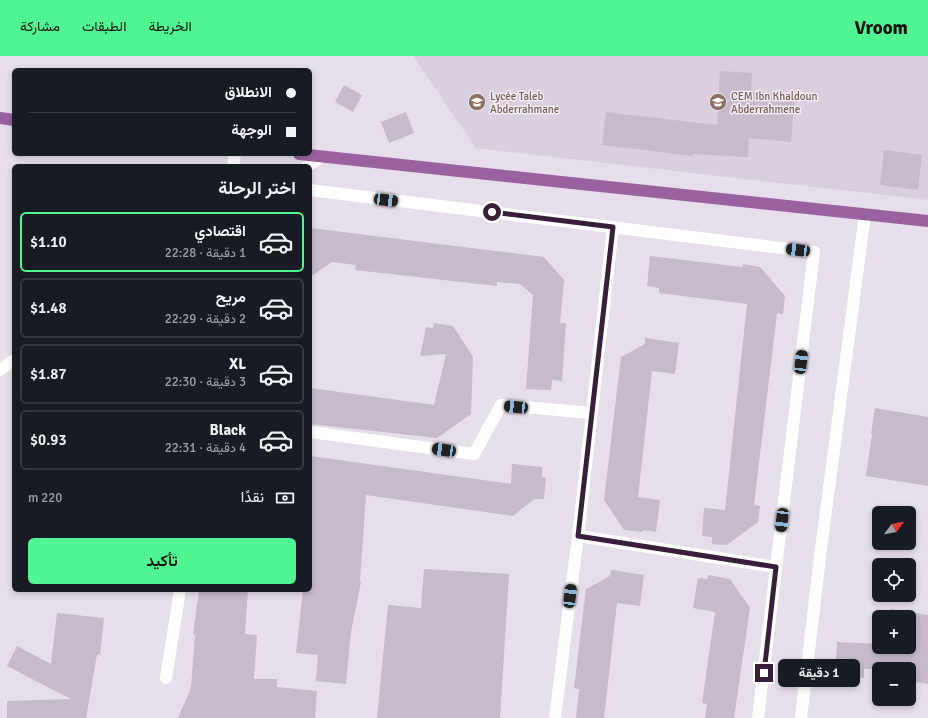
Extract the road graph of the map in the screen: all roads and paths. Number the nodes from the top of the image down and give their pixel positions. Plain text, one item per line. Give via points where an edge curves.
1 (0, 118) edge
2 (12, 120) edge
3 (312, 156) edge
4 (321, 157) junction
5 (310, 164) edge
6 (312, 190) edge
7 (865, 214) junction
8 (928, 221) edge
9 (613, 227) junction
10 (12, 361) edge
11 (0, 370) edge
12 (592, 413) junction
13 (312, 432) edge
14 (578, 536) junction
15 (776, 567) junction
16 (180, 592) edge
17 (166, 678) dead end
18 (555, 718) edge
19 (758, 718) edge
20 (800, 718) edge

1 - 2 main road
3 - 4 main road
4 - 5 street
4 - 7 main road
6 - 9 street
7 - 8 main road
7 - 20 street
9 - 12 street
9 - 15 street via 814,252
10 - 11 street
12 - 13 street via 501,405 474,454
12 - 14 street
14 - 15 street
14 - 18 street
15 - 19 street
16 - 17 street

